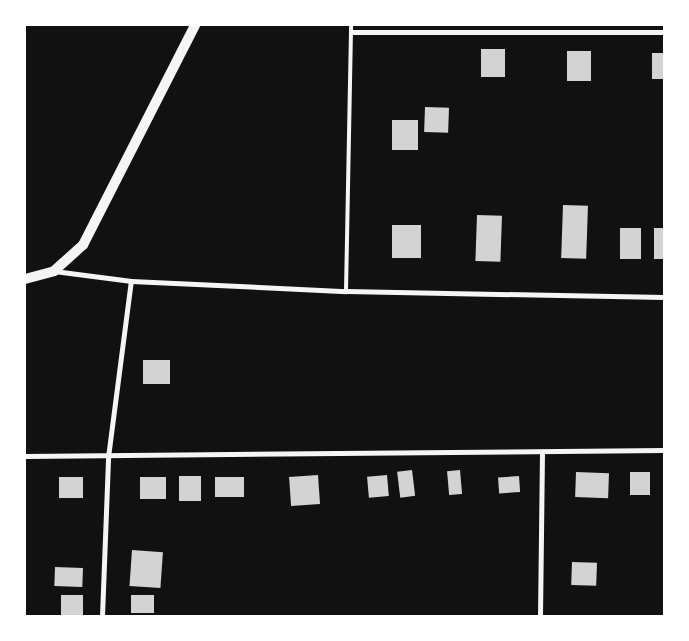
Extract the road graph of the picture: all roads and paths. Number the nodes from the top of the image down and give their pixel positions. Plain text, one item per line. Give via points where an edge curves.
1 (195, 25) edge
2 (352, 25) edge
3 (352, 32) junction
4 (664, 32) edge
5 (54, 271) junction
6 (25, 279) edge
7 (131, 281) junction
8 (346, 290) junction
9 (664, 296) edge
10 (664, 450) edge
11 (542, 452) junction
12 (25, 456) edge
13 (108, 457) junction
14 (102, 616) edge
15 (540, 616) edge

1 - 5 main road via 83,245
2 - 3 lane
3 - 4 street
3 - 8 lane
5 - 6 main road
5 - 7 street
7 - 8 street
7 - 13 street
8 - 9 street
10 - 11 street
11 - 13 street
11 - 15 street
12 - 13 street
13 - 14 street

